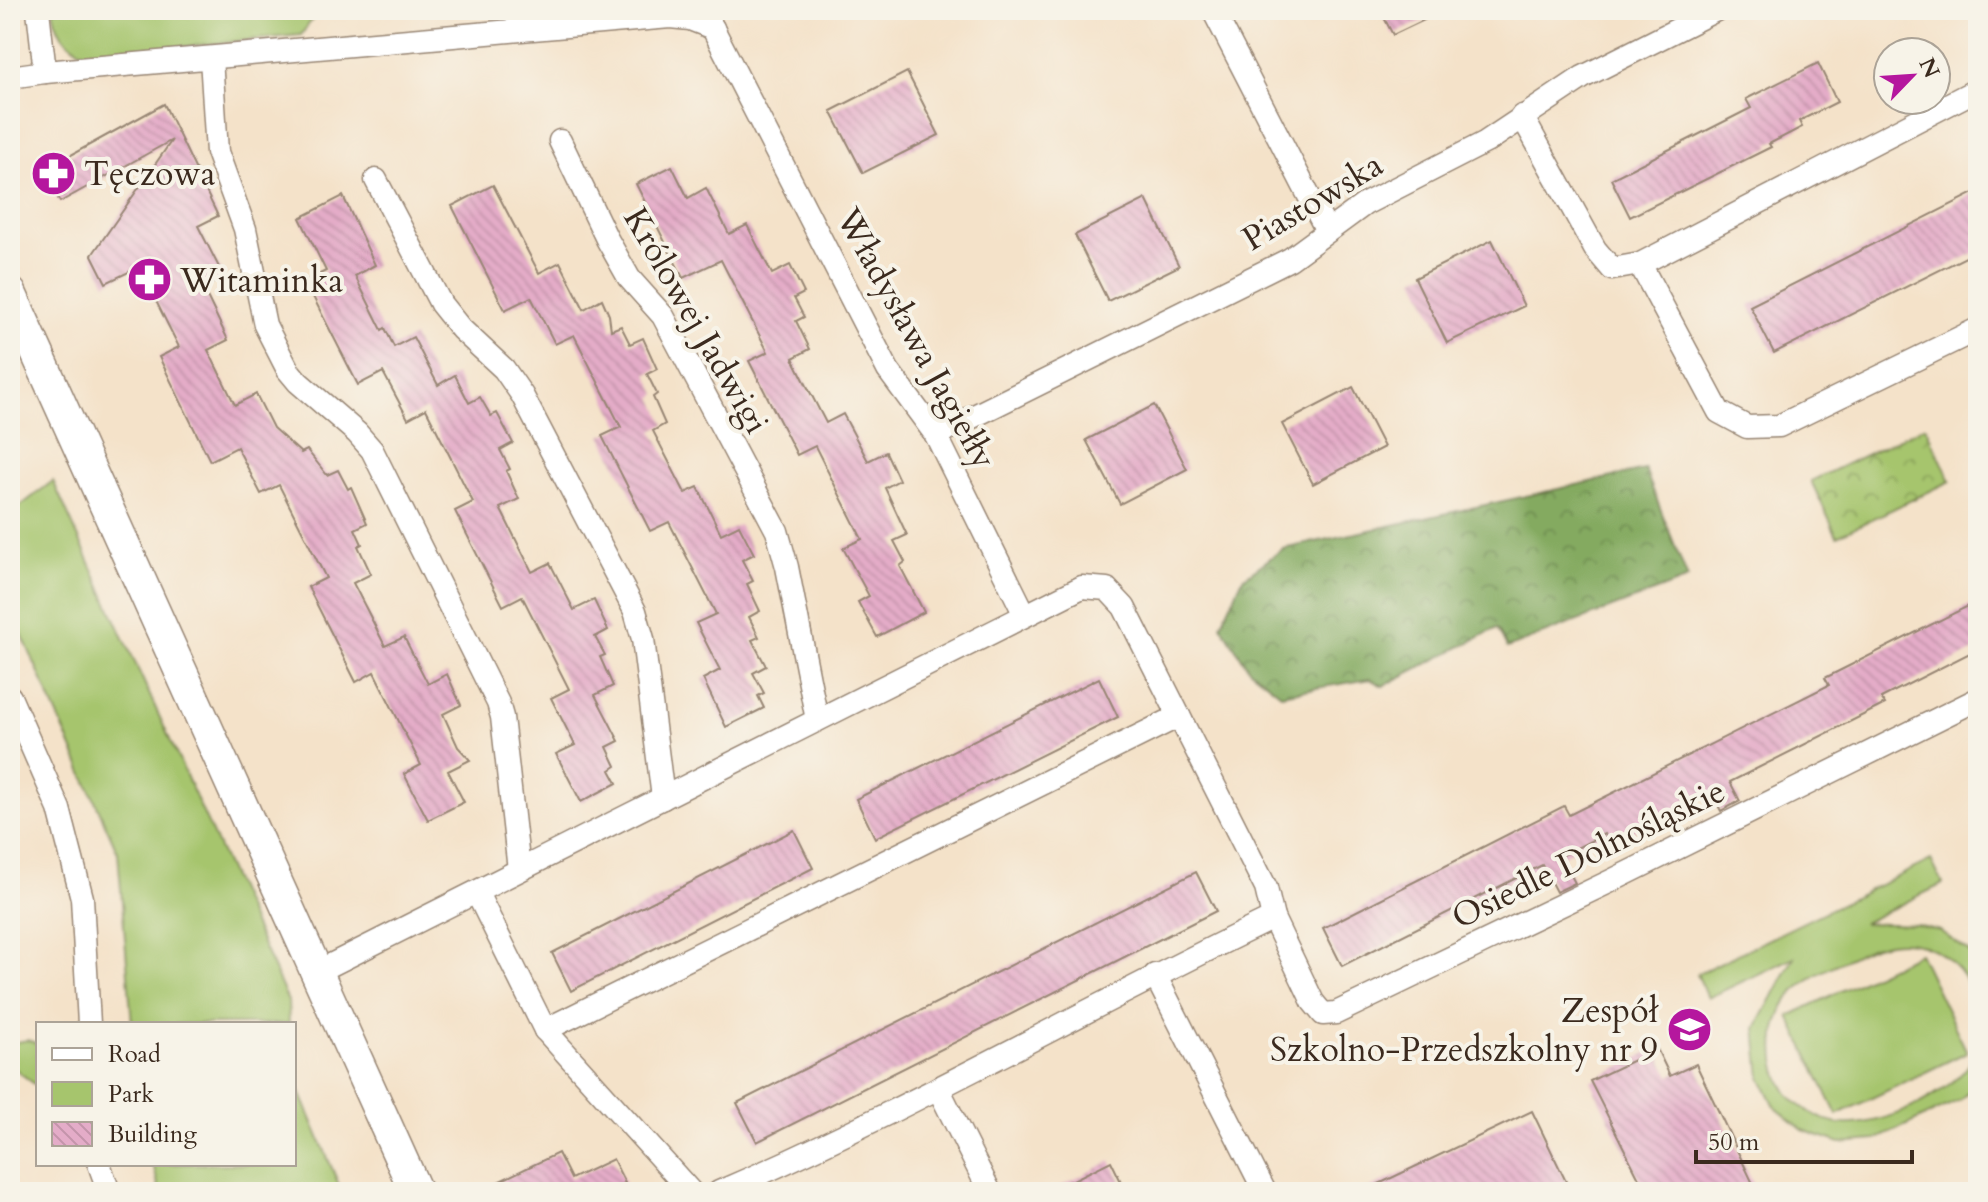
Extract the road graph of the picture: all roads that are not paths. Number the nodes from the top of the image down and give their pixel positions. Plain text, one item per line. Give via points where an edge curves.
1 (38, 10) edge
2 (1213, 10) edge
3 (1716, 10) edge
4 (708, 19) edge
5 (211, 58) junction
6 (45, 72) junction
7 (10, 77) edge
8 (1978, 89) edge
9 (1522, 116) junction
10 (560, 141) dead end
11 (376, 180) dead end
12 (1327, 231) junction
13 (1640, 264) junction
14 (10, 293) edge
15 (1978, 329) edge
16 (936, 435) junction
17 (1025, 615) junction
18 (10, 697) edge
19 (1978, 699) edge
20 (1179, 716) junction
21 (817, 720) junction
22 (663, 798) junction
23 (519, 870) junction
24 (477, 893) junction
25 (1273, 918) junction
26 (317, 972) junction
27 (1155, 975) junction
28 (89, 1022) edge
29 (545, 1030) junction
30 (938, 1088) junction
31 (100, 1166) edge
32 (109, 1192) edge
33 (416, 1192) edge
34 (691, 1192) edge
35 (719, 1192) edge
36 (990, 1192) edge
37 (1264, 1192) edge

1 - 6 street
2 - 12 street
3 - 9 street, Piastowska via 1583,77
4 - 5 street via 670,17
4 - 16 street, Władysława Jagiełły via 888,370
5 - 6 street
5 - 23 street via 217,152 245,229 265,325 298,382 372,450 498,703
6 - 7 street
8 - 13 street
9 - 12 street, Piastowska via 1486,142 1365,204
9 - 13 street via 1595,249 1612,269
10 - 21 street, Królowej Jadwigi via 607,239 629,278 676,338 777,531
11 - 22 street via 441,304 522,395 635,611
12 - 16 street, Piastowska via 1290,259
13 - 15 street via 1719,412 1747,427 1779,426
14 - 26 street
16 - 17 street, Władysława Jagiełły
17 - 20 street, Osiedle Dolnośląskie via 1082,587 1107,589 1124,607
17 - 21 street
18 - 28 street via 59,809 82,898
19 - 25 street, Osiedle Dolnośląskie via 1336,1013 1323,1014 1313,1002
20 - 25 street, Osiedle Dolnośląskie via 1266,888
20 - 29 street
21 - 22 street
22 - 23 street
23 - 24 street
24 - 26 street
24 - 29 street
25 - 27 street
26 - 33 street
27 - 30 street
27 - 37 street
29 - 34 street
30 - 35 street
30 - 36 street
31 - 32 street

